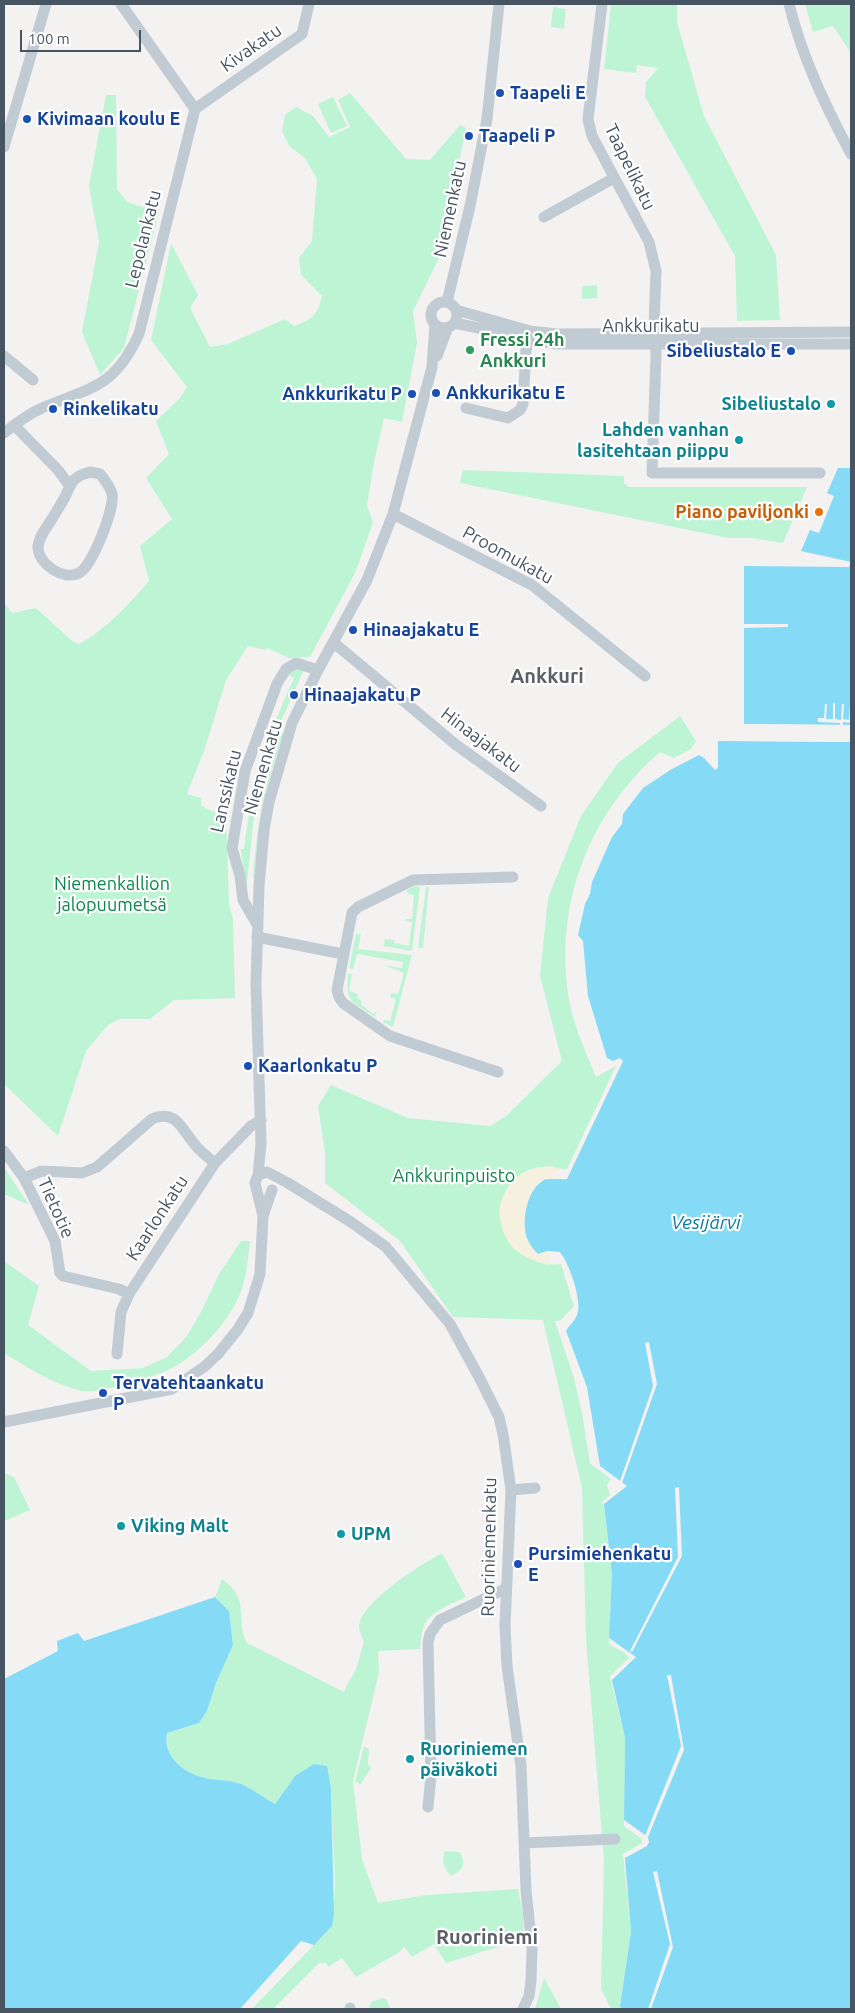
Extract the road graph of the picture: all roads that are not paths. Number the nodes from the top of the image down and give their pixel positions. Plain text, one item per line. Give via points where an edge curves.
1 (46, 4) edge
2 (121, 4) edge
3 (309, 4) edge
4 (500, 4) edge
5 (602, 4) edge
6 (789, 4) edge
7 (41, 9) edge
8 (194, 109) junction
9 (4, 147) edge
10 (851, 154) edge
11 (614, 178) junction
12 (544, 217) dead end
13 (447, 302) junction
14 (456, 310) junction
15 (435, 324) junction
16 (451, 325) junction
17 (851, 332) edge
18 (529, 335) junction
19 (655, 338) junction
20 (851, 344) edge
21 (4, 356) edge
22 (432, 367) junction
23 (33, 380) dead end
24 (466, 408) dead end
25 (14, 425) junction
26 (4, 433) edge
27 (820, 473) dead end
28 (69, 485) junction
29 (394, 514) junction
30 (333, 642) junction
31 (318, 670) junction
32 (645, 676) dead end
33 (541, 806) dead end
34 (513, 876) dead end
35 (258, 932) junction
36 (343, 954) junction
37 (498, 1072) dead end
38 (261, 1120) junction
39 (261, 1144) junction
40 (4, 1151) edge
41 (214, 1163) junction
42 (24, 1178) junction
43 (257, 1181) junction
44 (272, 1181) junction
45 (263, 1216) junction
46 (128, 1294) junction
47 (117, 1354) dead end
48 (4, 1422) edge
49 (535, 1488) dead end
50 (511, 1490) junction
51 (506, 1589) junction
52 (428, 1807) dead end
53 (615, 1839) dead end
54 (524, 1843) junction
55 (524, 2009) edge

1 - 7 street
2 - 8 street
3 - 8 street, Kivakatu via 302,34
4 - 13 street, Niemenkatu via 487,119
5 - 11 street, Taapelikatu via 588,119 592,136
6 - 10 street via 802,51 816,85
7 - 9 street
8 - 25 street, Lepolankatu via 139,334 130,352 118,368 91,390 40,409
11 - 12 street
11 - 19 street, Taapelikatu via 649,242 653,257 656,271
13 - 14 street
13 - 15 street via 434,308
14 - 16 street via 457,318
14 - 18 street, Ankkurikatu
15 - 16 street via 441,327
15 - 22 street, Niemenkatu
16 - 18 street, Ankkurikatu
16 - 22 street, Niemenkatu
17 - 19 street, Ankkurikatu
18 - 19 street, Ankkurikatu via 556,344
18 - 24 street via 520,410 508,418
19 - 20 street, Ankkurikatu
19 - 27 street, Taapelikatu via 652,473
21 - 23 street
22 - 29 street, Niemenkatu
25 - 26 street, Lepolankatu
25 - 28 street
28 - 28 street via 40,538 38,548 44,562 52,569 72,575 80,573 93,554 112,507 112,493 100,474 90,472 80,475
29 - 30 street, Niemenkatu via 367,580
29 - 32 street, Proomukatu via 532,585
30 - 31 street, Niemenkatu
30 - 33 street, Hinaajakatu via 455,744
31 - 35 street, Niemenkatu via 292,723 269,802 264,830
31 - 35 street, Lanssikatu via 296,663 286,669 277,684 246,771 232,848 243,900
34 - 36 street via 425,879 404,883 352,913
35 - 36 street
35 - 38 street, Niemenkatu via 256,984
36 - 37 street via 337,990 343,1003 390,1036
38 - 39 street, Niemenkatu
38 - 41 street, Kaarlonkatu
39 - 43 street, Niemenkatu
39 - 44 street, Niemenkatu
40 - 42 street, Tietotie
41 - 42 street via 176,1120 158,1116 97,1167 82,1173 42,1172
41 - 46 street, Kaarlonkatu
42 - 46 street, Tietotie via 55,1241 60,1273
43 - 44 street via 263,1172
43 - 44 street via 263,1192
43 - 45 street, Niemenkatu
44 - 45 street, Niemenkatu
44 - 50 street, Ruoriniemenkatu via 294,1187 373,1236 386,1247 450,1324 498,1417
45 - 48 street, Niemenkatu via 260,1274 248,1313 218,1354 204,1367 186,1378 169,1382 158,1391
46 - 47 street, Kaarlonkatu via 121,1312
49 - 50 street
50 - 51 street, Ruoriniemenkatu
51 - 52 street via 440,1620 430,1634 431,1776
51 - 54 street, Ruoriniemenkatu via 507,1666 521,1766
53 - 54 street
54 - 55 street, Ruoriniemenkatu via 532,1948 529,1996

